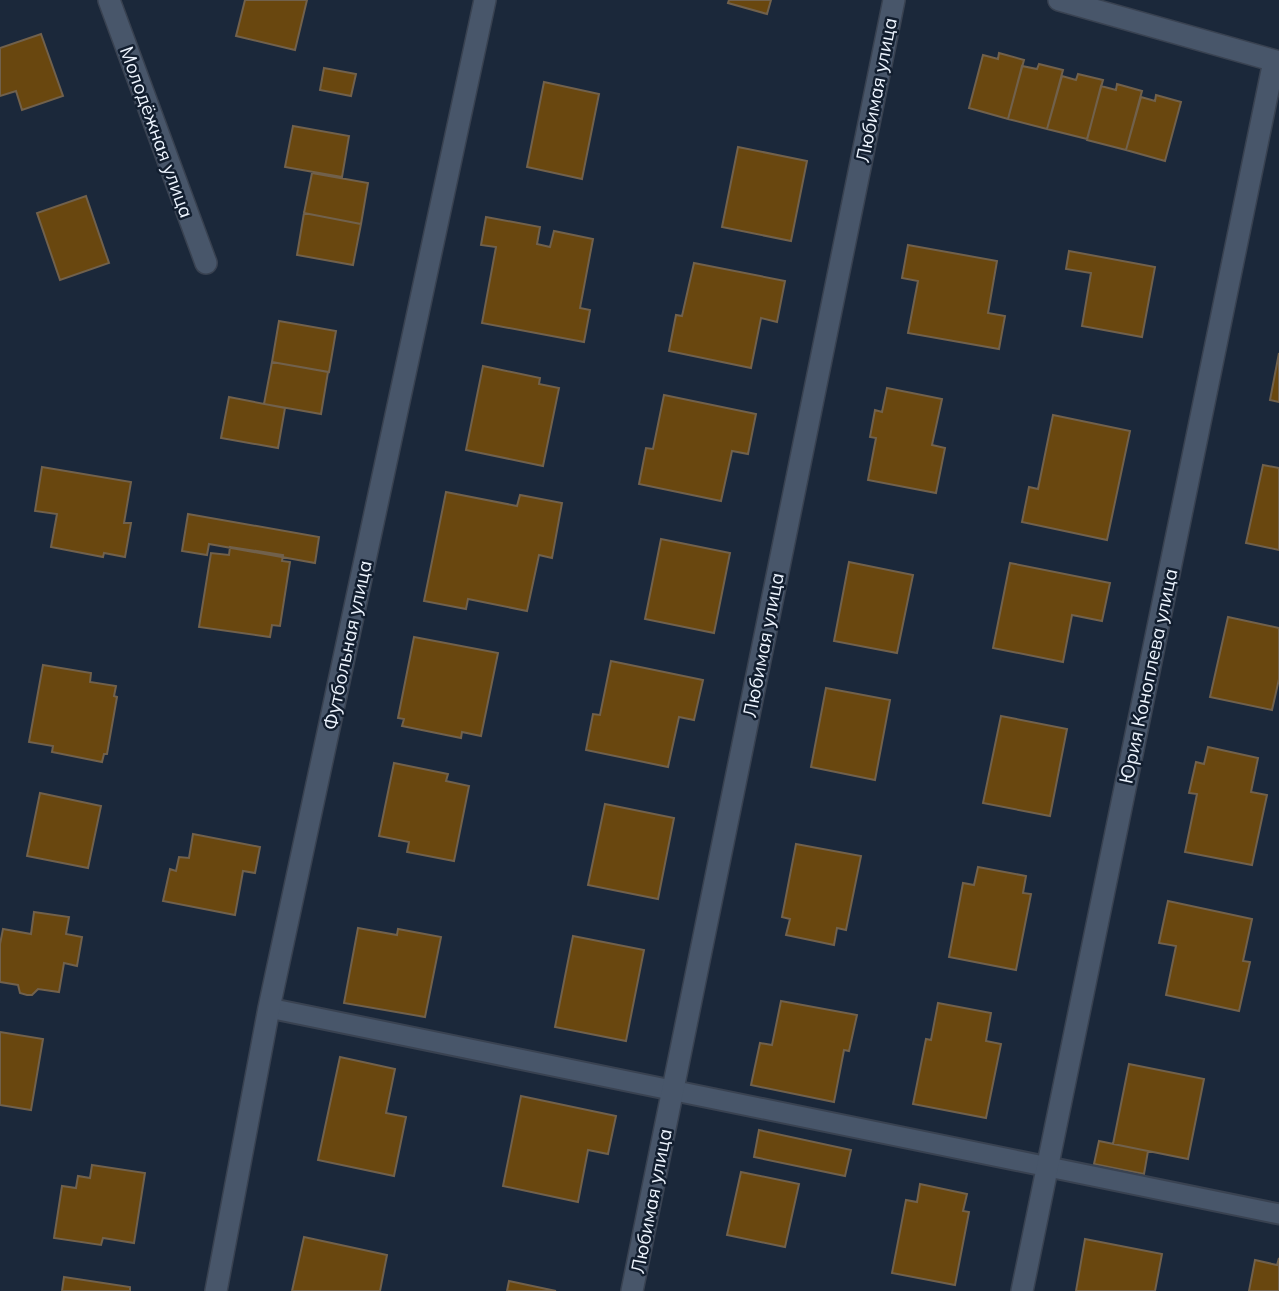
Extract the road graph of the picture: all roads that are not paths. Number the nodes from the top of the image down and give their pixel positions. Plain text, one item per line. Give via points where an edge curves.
1 (109, 0) edge
2 (485, 0) edge
3 (894, 0) edge
4 (1059, 0) edge
5 (1276, 62) edge
6 (206, 263) dead end
7 (269, 1008) junction
8 (673, 1090) junction
9 (1047, 1167) junction
10 (1279, 1214) edge
11 (216, 1291) edge
12 (632, 1291) edge
13 (1022, 1291) edge

1 - 6 street, Молодёжная улица
2 - 7 street, Футбольная улица
3 - 8 street, Любимая улица
4 - 5 street
5 - 9 street, Юрия Коноплева улица
7 - 8 lane
7 - 11 street, Футбольная улица
8 - 9 lane
8 - 12 street, Любимая улица
9 - 10 lane
9 - 13 street, Юрия Коноплева улица

